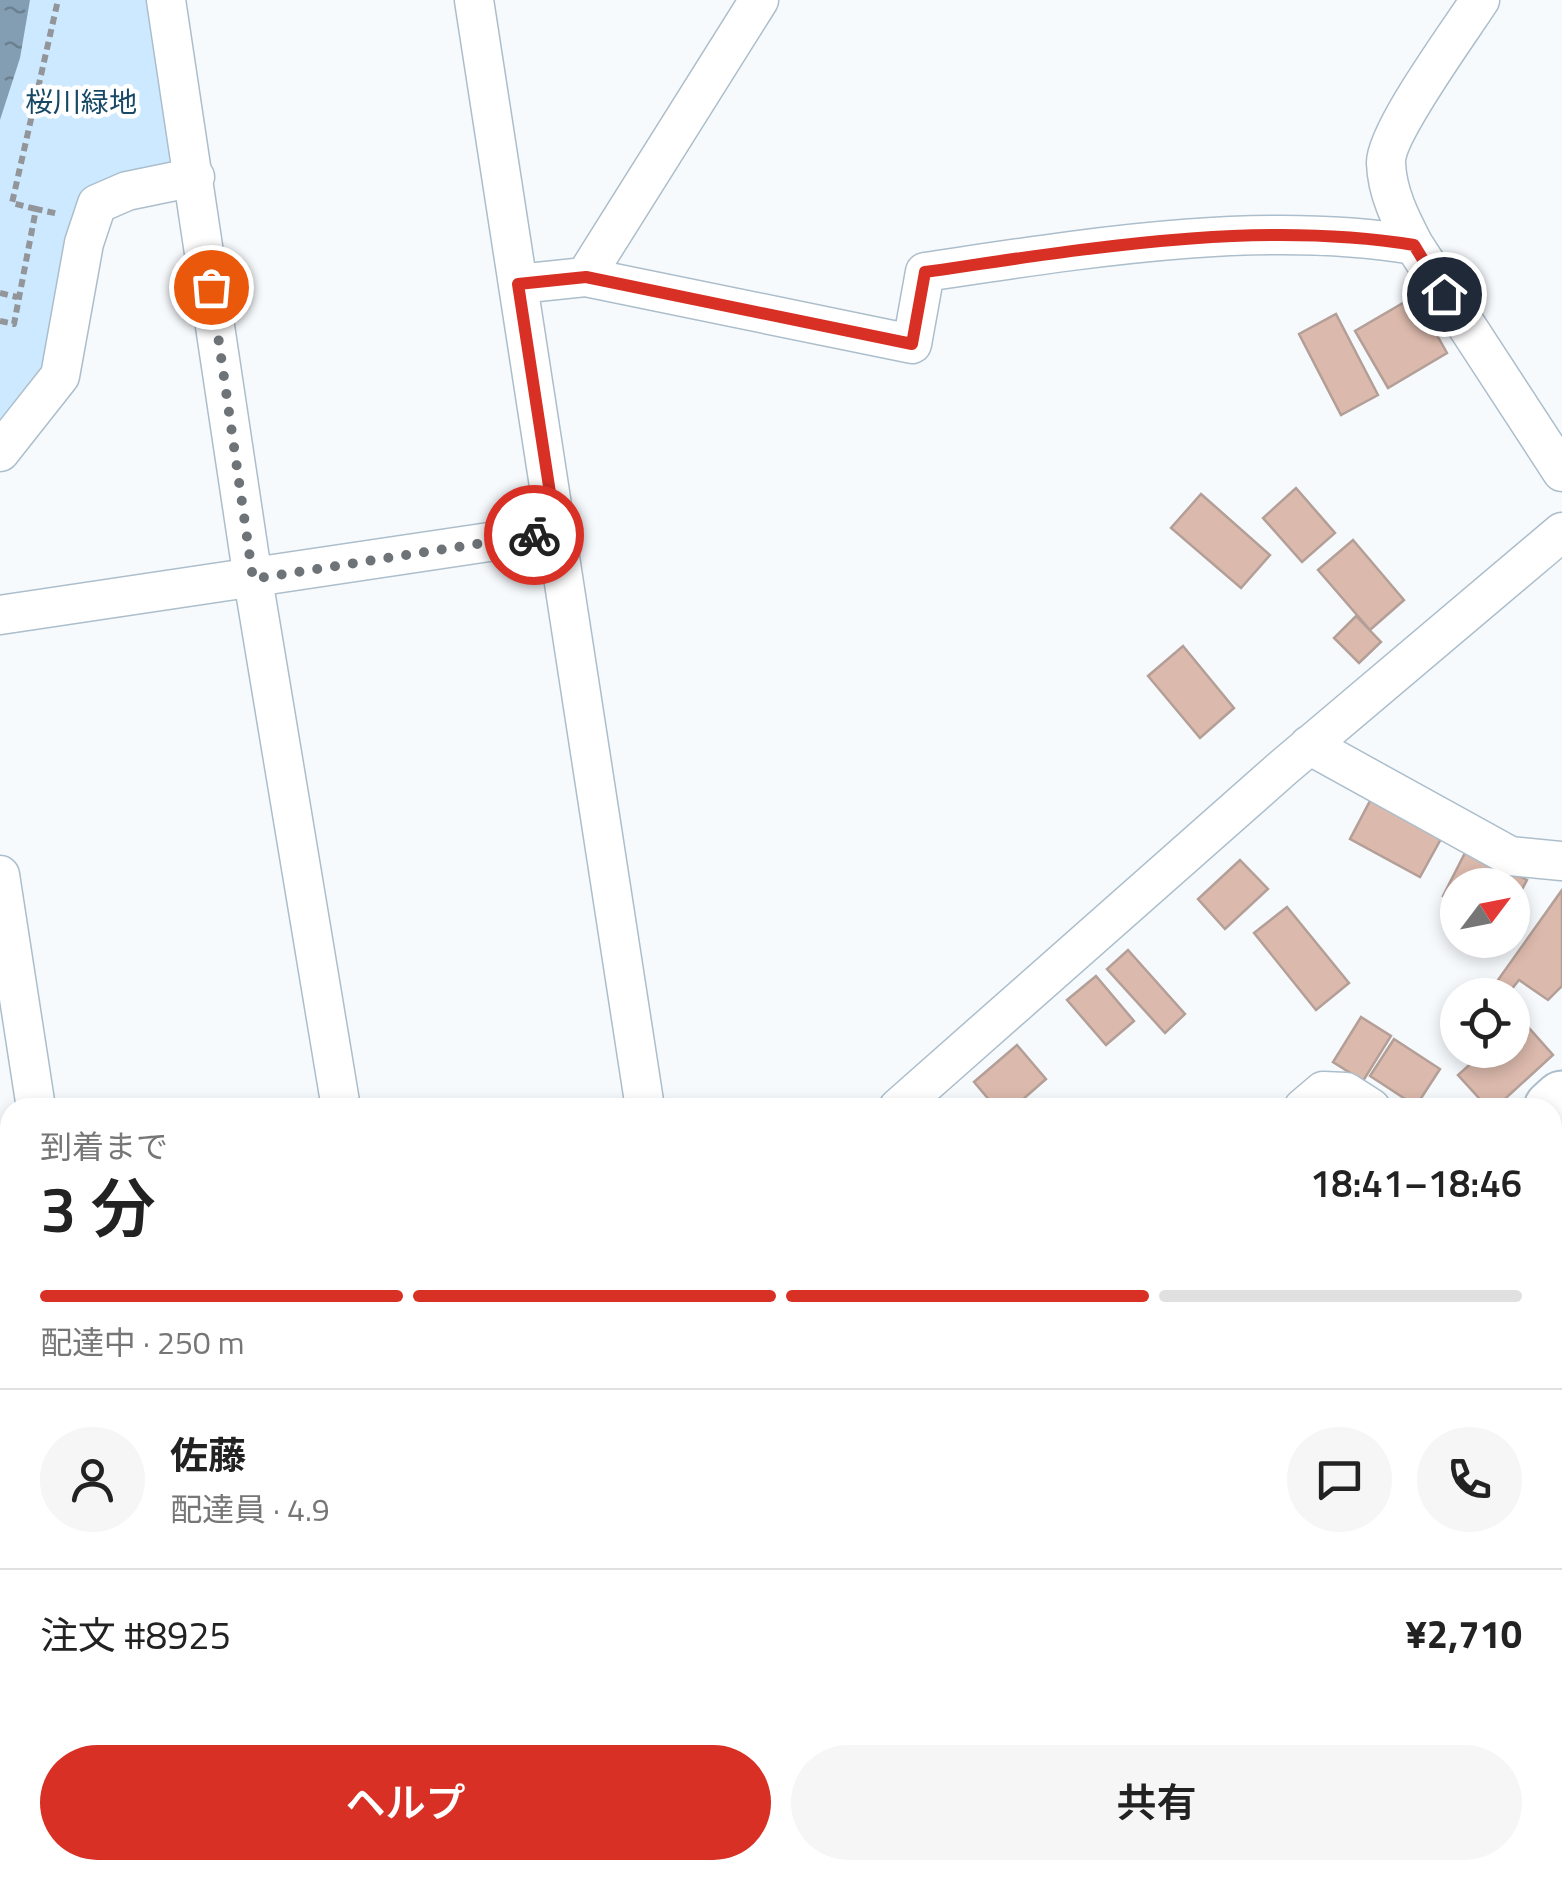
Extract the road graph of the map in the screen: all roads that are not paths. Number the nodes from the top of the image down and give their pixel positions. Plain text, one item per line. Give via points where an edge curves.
1 (166, 0) edge
2 (474, 0) edge
3 (759, 0) edge
4 (1480, 0) edge
5 (196, 178) junction
6 (1414, 245) junction
7 (586, 277) junction
8 (518, 284) junction
9 (0, 452) edge
10 (1562, 472) edge
11 (556, 532) junction
12 (1562, 532) edge
13 (253, 579) junction
14 (0, 615) edge
15 (1309, 745) junction
16 (1562, 861) edge
17 (0, 875) edge
18 (6, 954) edge
19 (34, 1098) edge
20 (338, 1098) edge
21 (644, 1098) edge
22 (909, 1098) edge
23 (1315, 1098) edge
24 (1355, 1098) edge

1 - 5 street
2 - 8 street
3 - 7 street
4 - 6 street via 1403,119 1385,160 1395,208
5 - 9 street via 126,191 97,204 60,376
5 - 13 street
6 - 7 street via 1350,234 1220,238 925,272 912,344
6 - 10 street
7 - 8 street
8 - 11 street
11 - 13 street
11 - 21 street
12 - 15 street
13 - 14 street
13 - 20 street
15 - 16 street via 1510,856
15 - 22 street
17 - 18 street
18 - 19 street
23 - 24 street via 1323,1091

